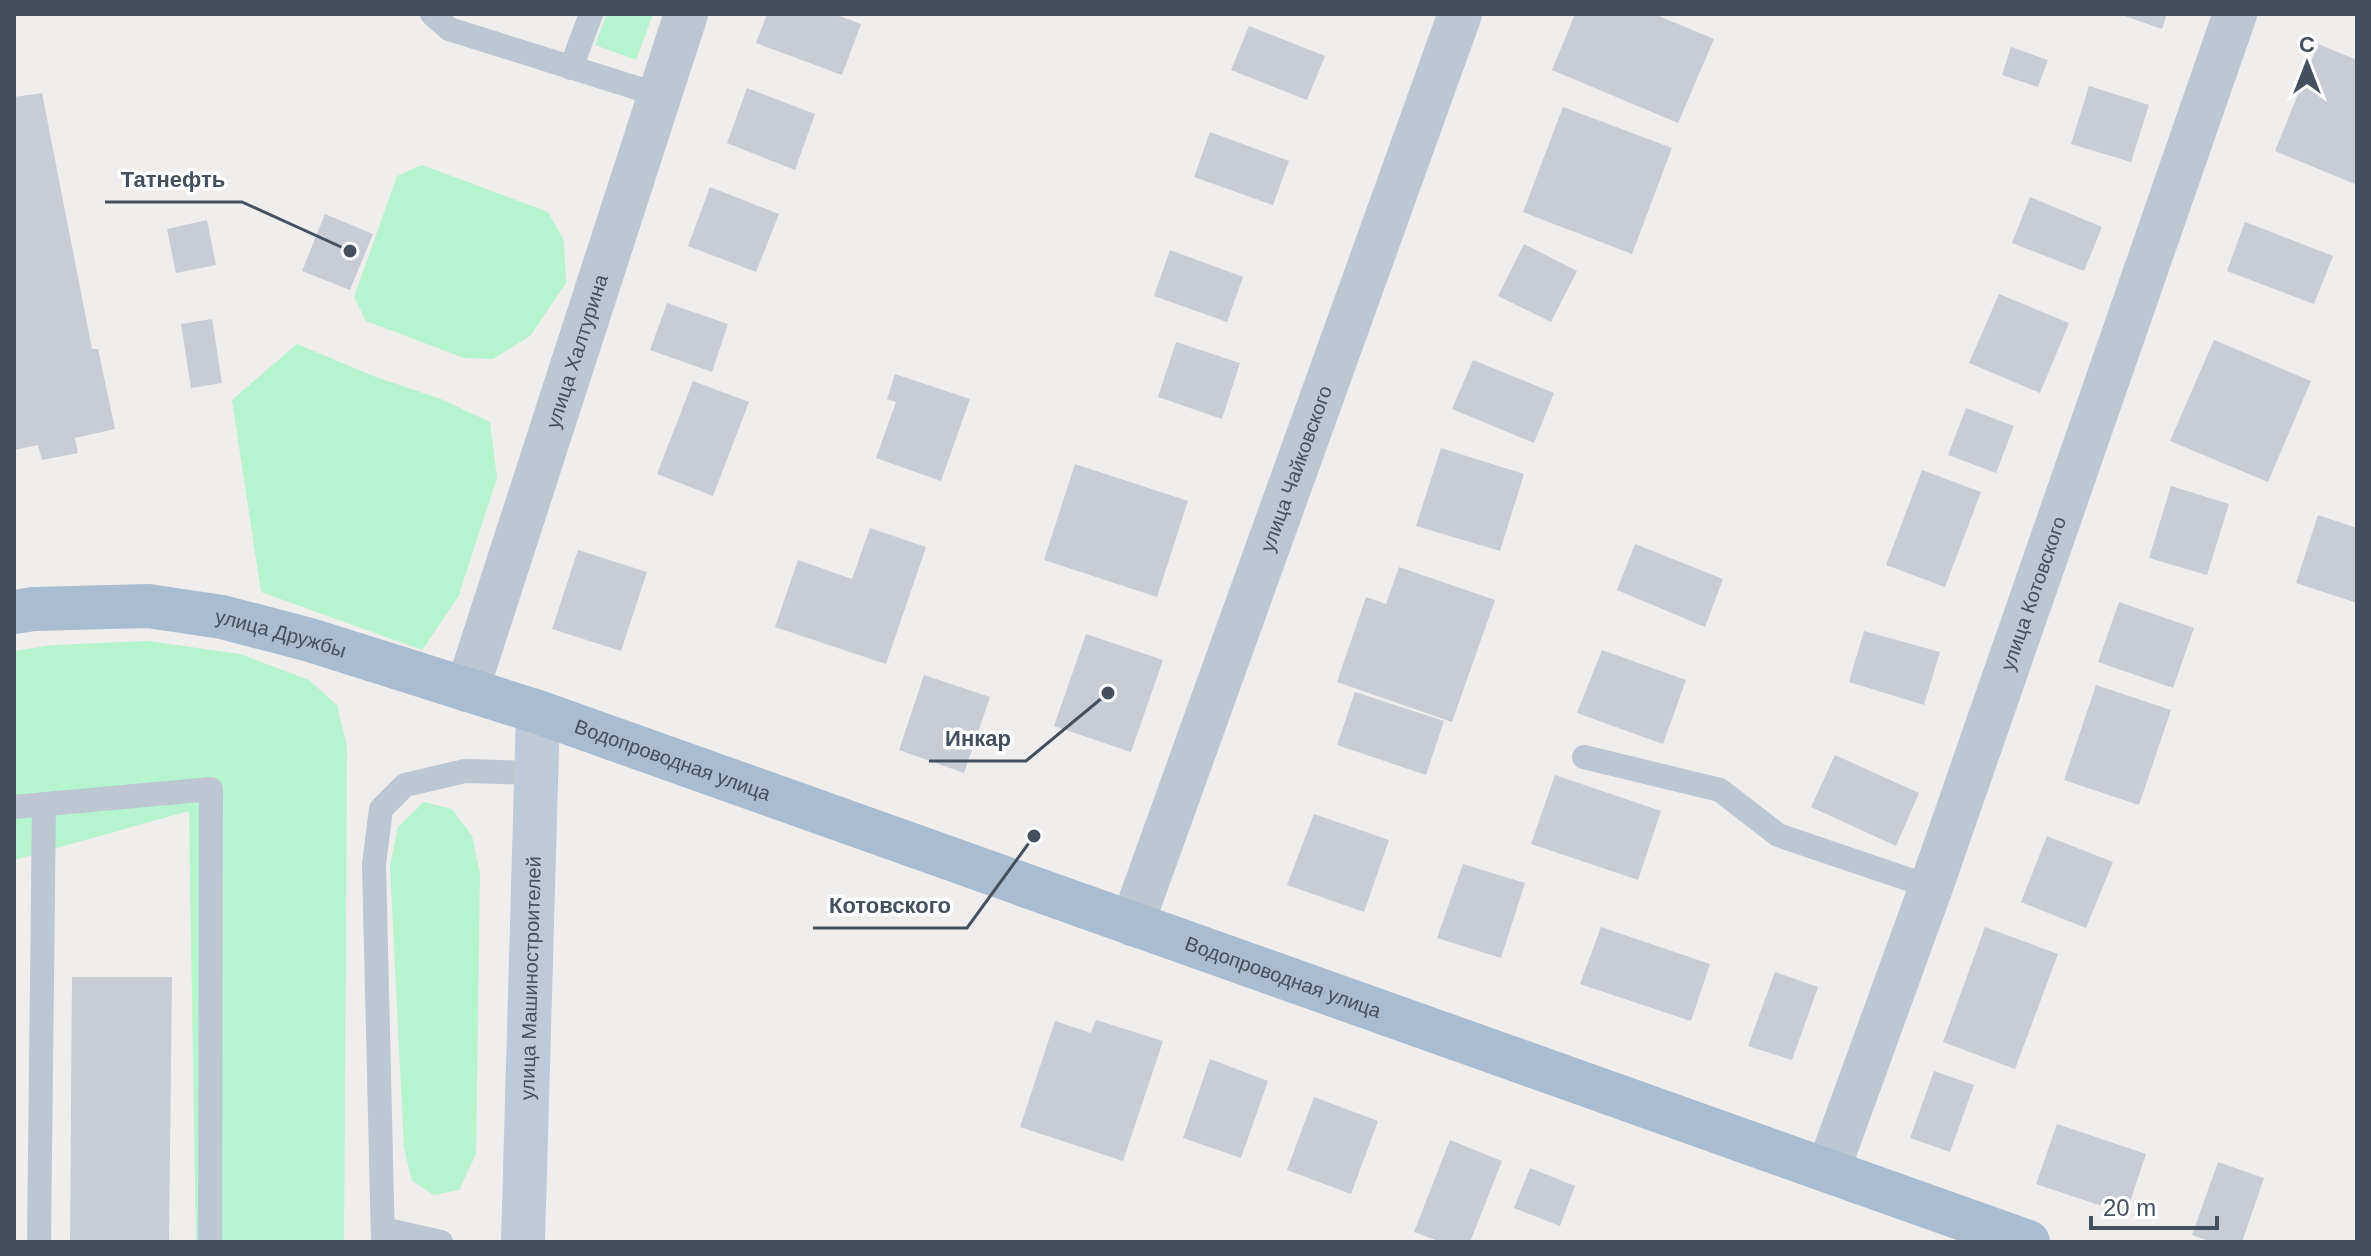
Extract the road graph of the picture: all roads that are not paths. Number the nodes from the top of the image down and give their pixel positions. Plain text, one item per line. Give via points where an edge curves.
1 (432, 14) edge
2 (591, 14) edge
3 (686, 14) edge
4 (1460, 14) edge
5 (2235, 14) edge
6 (571, 68) junction
7 (659, 95) junction
8 (14, 612) edge
9 (467, 690) junction
10 (538, 712) junction
11 (1584, 757) dead end
12 (537, 773) junction
13 (44, 804) junction
14 (14, 807) edge
15 (1931, 887) junction
16 (1132, 924) junction
17 (1828, 1170) junction
18 (383, 1235) edge
19 (39, 1242) edge
20 (210, 1242) edge
21 (441, 1242) edge
22 (523, 1242) edge
23 (2028, 1242) edge

1 - 6 lane via 449,29
2 - 6 lane
3 - 7 street, улица Халтурина
4 - 16 street, улица Чайковского
5 - 15 street, улица Котовского
6 - 7 lane
7 - 9 street, улица Халтурина
8 - 9 main road, улица Дружбы via 148,606 222,617
9 - 10 main road, улица Дружбы
10 - 12 main road, улица Машиностроителей
10 - 16 main road, Водопроводная улица
11 - 15 lane via 1720,790 1778,835
12 - 18 lane via 465,771 420,781 405,785 381,809 374,864
12 - 22 main road, улица Машиностроителей
13 - 14 lane
13 - 19 lane
13 - 20 lane via 211,789
15 - 17 street, улица Котовского
16 - 17 main road, Водопроводная улица
17 - 23 main road, Водопроводная улица
18 - 21 lane

